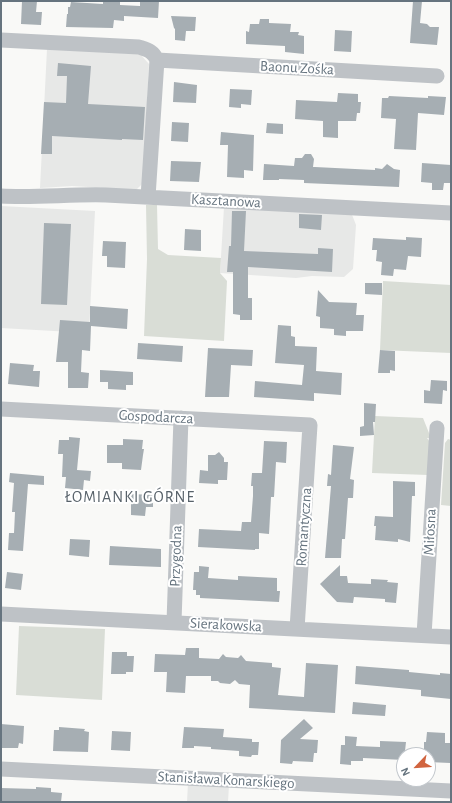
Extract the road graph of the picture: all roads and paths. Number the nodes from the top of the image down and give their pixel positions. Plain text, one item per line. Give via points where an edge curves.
1 (1, 40) edge
2 (157, 60) junction
3 (437, 76) dead end
4 (1, 196) edge
5 (148, 197) junction
6 (451, 213) edge
7 (1, 409) edge
8 (181, 418) junction
9 (310, 425) joint
10 (437, 428) dead end
11 (1, 614) edge
12 (174, 622) junction
13 (297, 629) junction
14 (424, 635) junction
15 (451, 637) edge
16 (1, 769) edge
17 (451, 791) edge

1 - 2 street via 139,47 154,53
2 - 3 street, Baonu Zośka
2 - 5 street
4 - 5 street, Kasztanowa via 88,194
5 - 6 street, Kasztanowa
7 - 8 street, Gospodarcza
8 - 9 street, Gospodarcza
8 - 12 street, Przygodna
9 - 13 street, Romantyczna
10 - 14 street, Miłosna
11 - 12 street, Sierakowska
12 - 13 street, Sierakowska
13 - 14 street, Sierakowska
14 - 15 street, Sierakowska
16 - 17 street, Stanisława Konarskiego

